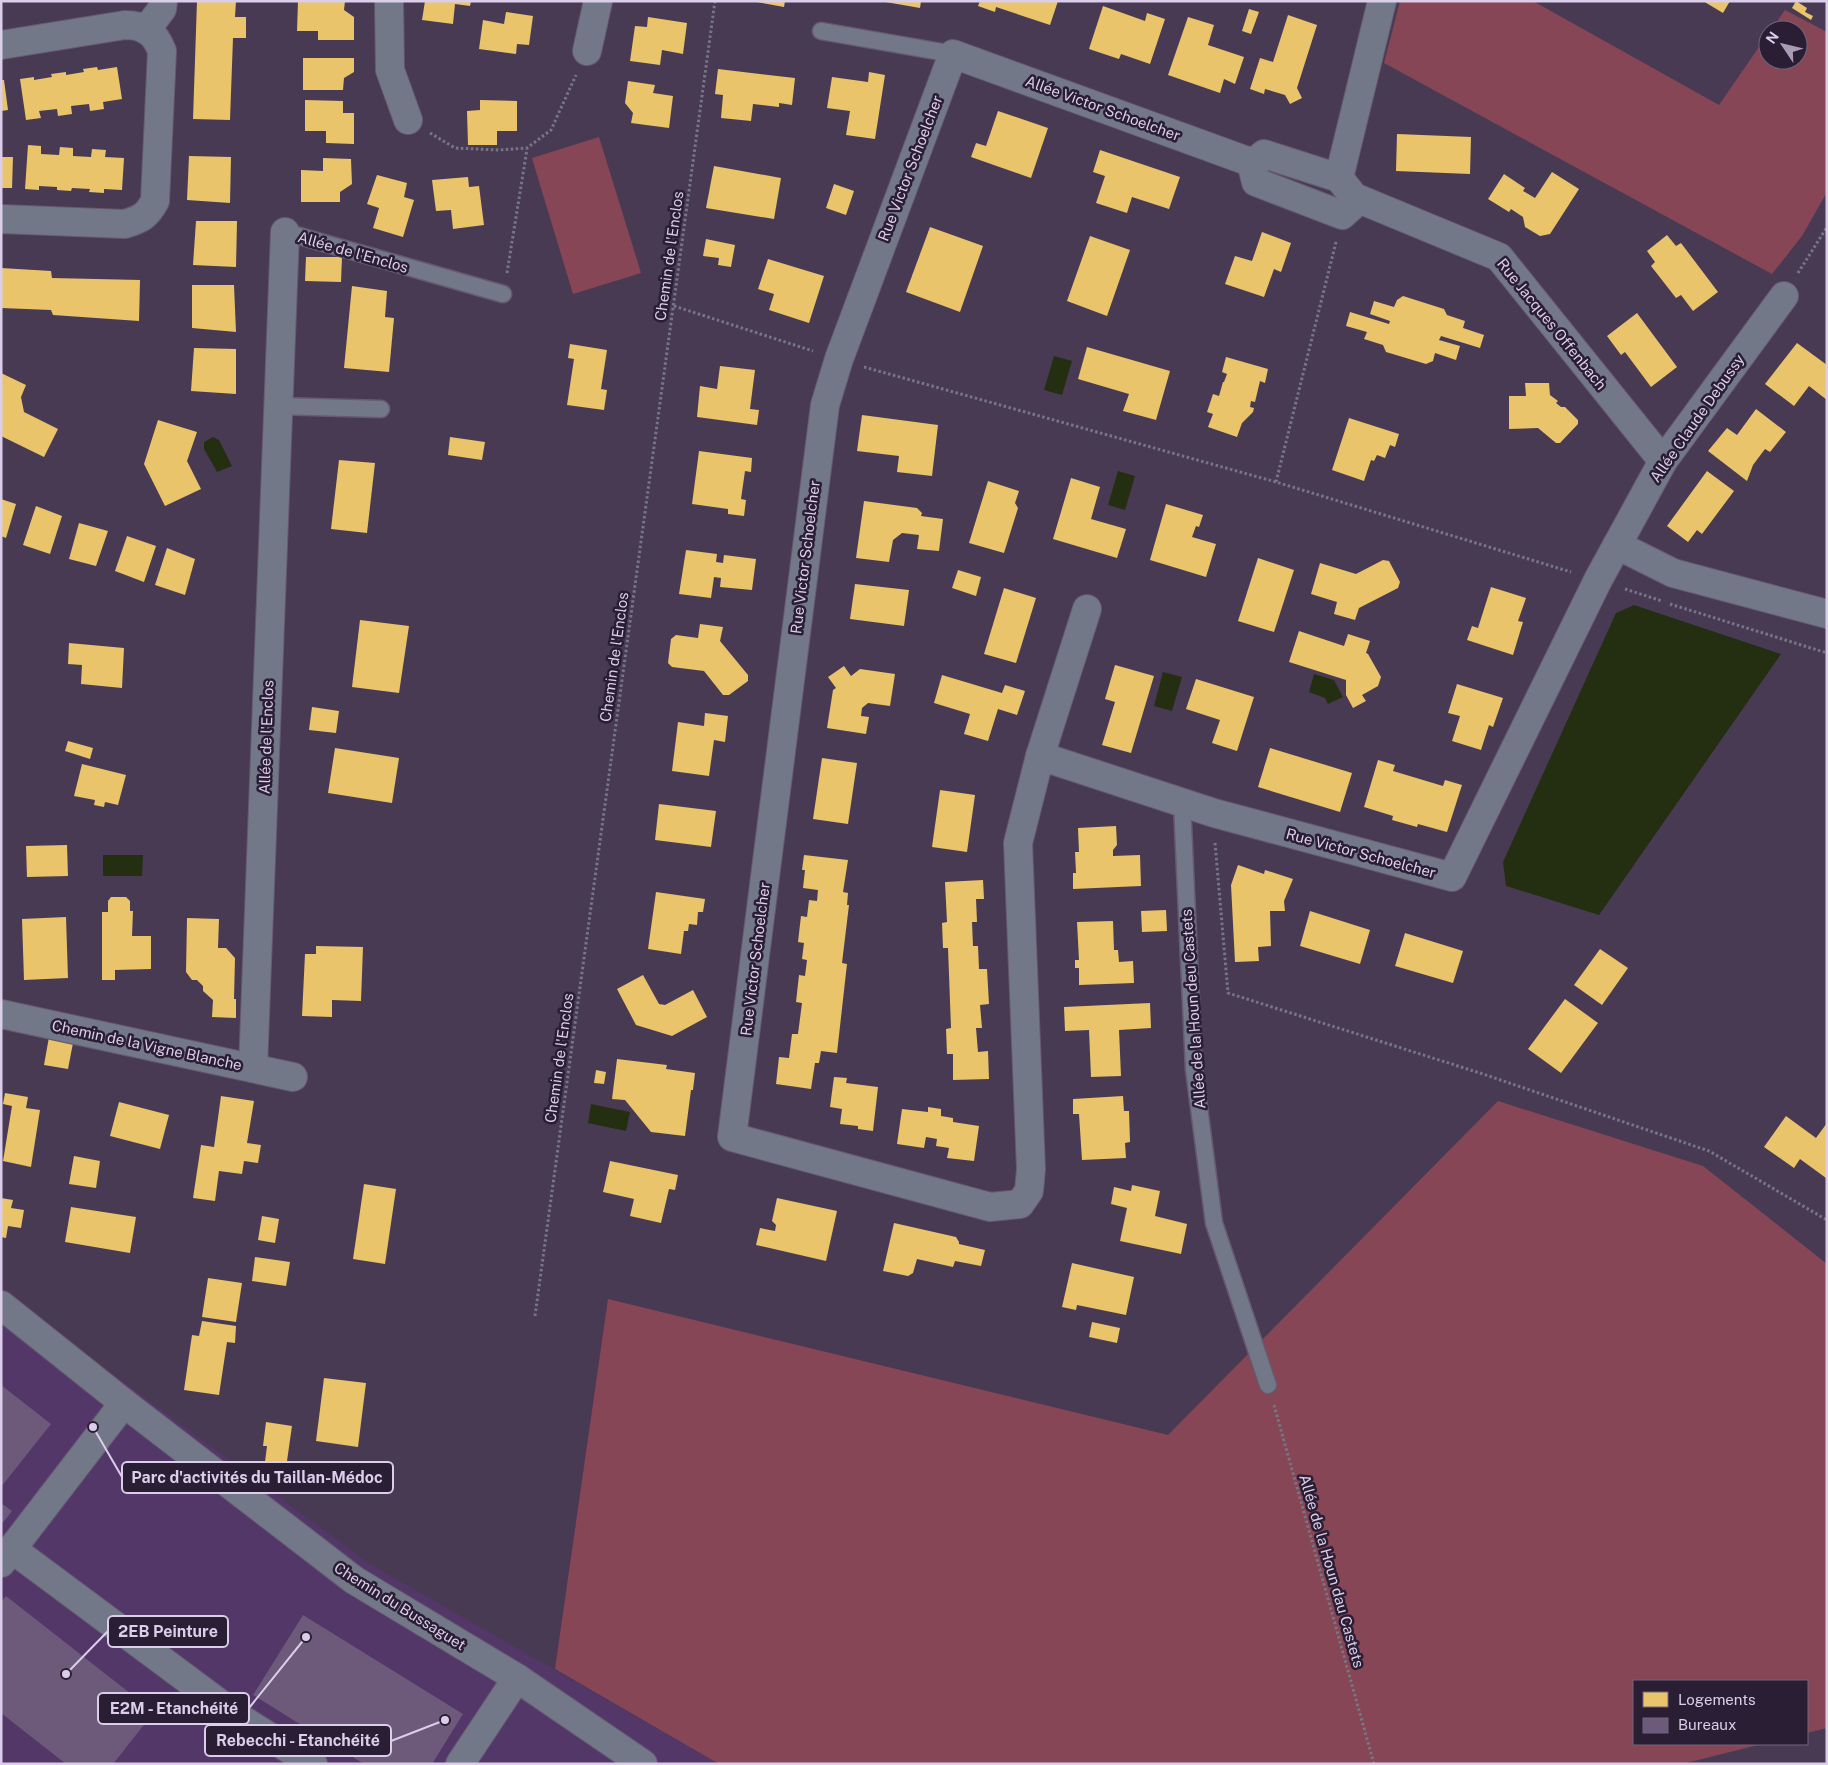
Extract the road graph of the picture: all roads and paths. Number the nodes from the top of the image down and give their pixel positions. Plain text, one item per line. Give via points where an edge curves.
1 (163, 1) edge
2 (389, 1) edge
3 (598, 1) edge
4 (715, 1) edge
5 (1382, 1) edge
6 (146, 30) junction
7 (821, 30) dead end
8 (1, 45) edge
9 (587, 51) joint
10 (953, 54) junction
11 (408, 120) joint
12 (527, 148) junction
13 (1253, 163) junction
14 (1345, 196) junction
15 (1, 219) edge
16 (1827, 227) edge
17 (284, 232) joint
18 (503, 294) joint
19 (1784, 296) joint
20 (674, 306) junction
21 (839, 359) junction
22 (278, 406) junction
23 (381, 409) dead end
24 (1663, 462) junction
25 (1276, 482) junction
26 (1617, 544) junction
27 (1598, 580) junction
28 (1087, 609) dead end
29 (1827, 614) edge
30 (1827, 653) edge
31 (1040, 756) junction
32 (1182, 803) junction
33 (1214, 812) junction
34 (1, 1014) edge
35 (253, 1068) junction
36 (293, 1077) dead end
37 (1827, 1220) edge
38 (1, 1305) edge
39 (535, 1316) dead end
40 (1268, 1385) joint
41 (124, 1403) junction
42 (7, 1556) edge
43 (517, 1678) junction
44 (313, 1764) edge
45 (460, 1764) edge
46 (643, 1764) edge
47 (1374, 1764) edge

1 - 6 street via 162,9
2 - 11 street via 390,70
3 - 9 street
4 - 20 path, Chemin de l'Enclos
5 - 14 street
6 - 8 street via 125,25
6 - 15 street via 157,38 162,51 155,201 148,213 125,224
7 - 10 lane
9 - 12 path via 551,130
10 - 13 street, Allée Victor Schoelcher
10 - 21 street, Rue Victor Schoelcher
11 - 12 path via 455,148
12 - 18 path
13 - 14 street via 1264,154
13 - 14 street via 1256,182
14 - 24 street, Rue Jacques Offenbach via 1499,257
14 - 25 path
16 - 19 path
17 - 18 lane, Allée de l'Enclos
17 - 22 street, Allée de l'Enclos
19 - 24 street, Allée Claude Debussy
20 - 21 path
20 - 39 path, Chemin de l'Enclos
21 - 25 path
21 - 31 street, Rue Victor Schoelcher via 824,405 732,1137 990,1207 1020,1204 1029,1191 1031,1170 1018,843
22 - 23 lane
22 - 35 street, Allée de l'Enclos
24 - 26 street, Allée Claude Debussy
25 - 27 path
26 - 27 street, Allée Claude Debussy
26 - 29 street via 1673,573
27 - 30 path
27 - 33 street, Rue Victor Schoelcher via 1452,877
28 - 31 street, Rue Victor Schoelcher
31 - 32 street, Rue Victor Schoelcher
32 - 33 street, Rue Victor Schoelcher
32 - 40 lane, Allée de la Houn deu Castets via 1194,1069 1214,1223
33 - 37 path via 1228,993 1710,1150
34 - 35 street, Chemin de la Vigne Blanche
35 - 36 street, Chemin de la Vigne Blanche
38 - 41 street, Chemin du Bussaguet
40 - 47 path, Allée de la Houn dau Castets
41 - 42 street
41 - 43 street, Chemin du Bussaguet via 354,1580
42 - 44 street via 238,1717
43 - 45 street
43 - 46 street, Chemin du Bussaguet

